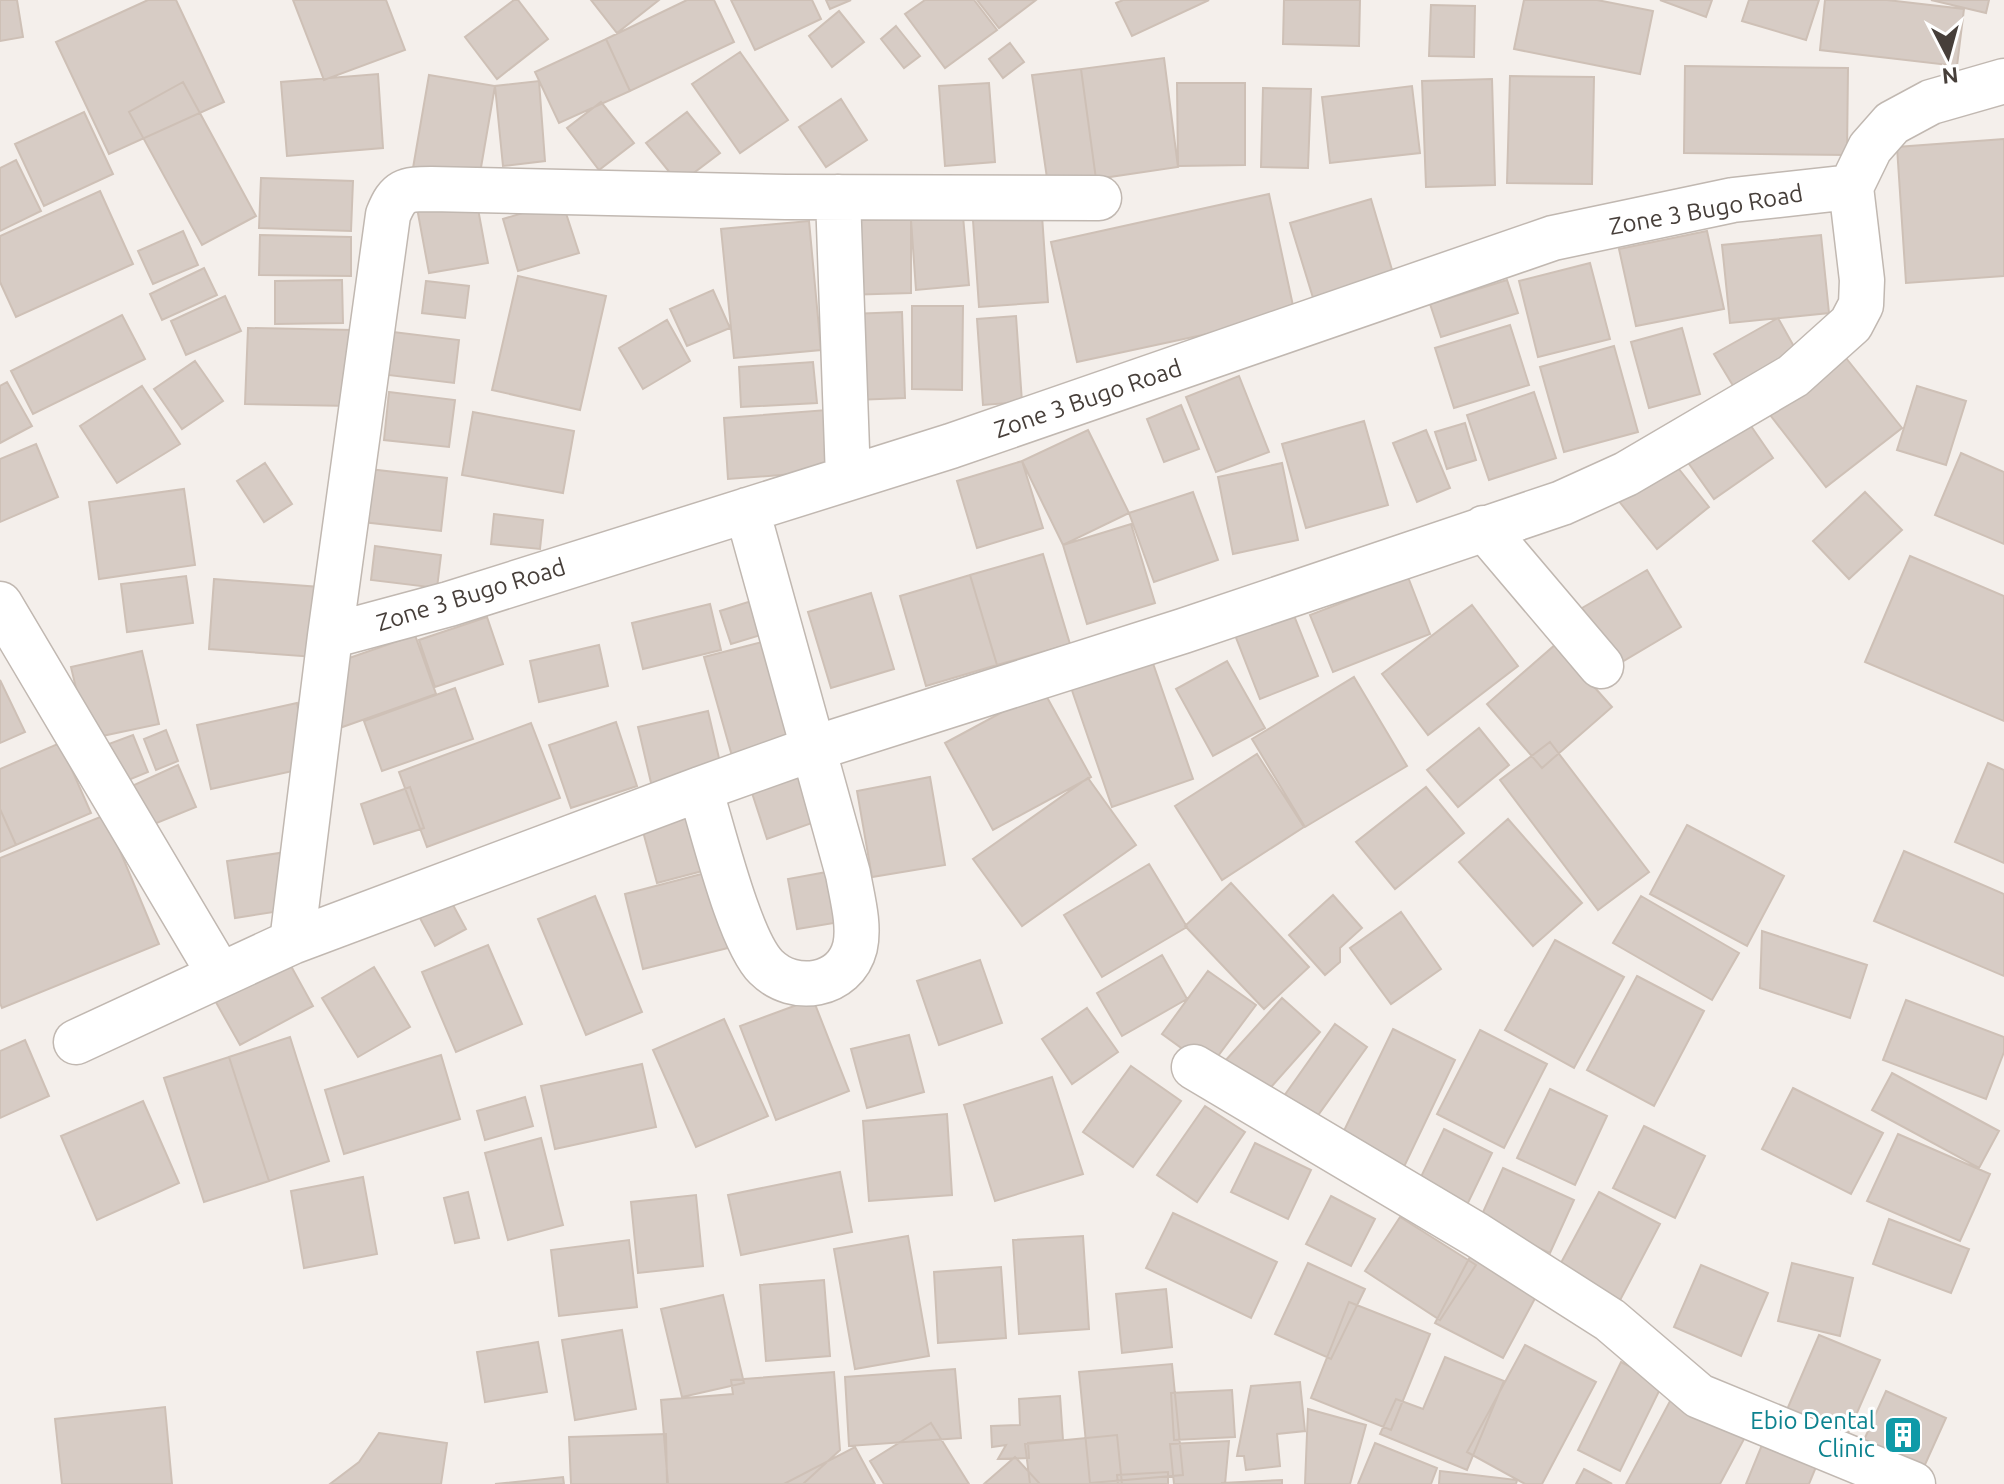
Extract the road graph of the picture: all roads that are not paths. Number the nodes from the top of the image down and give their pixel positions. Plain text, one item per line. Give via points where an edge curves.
1 (2004, 81) edge
2 (1851, 187) junction
3 (838, 197) junction
4 (1099, 198) dead end
5 (848, 478) junction
6 (747, 510) junction
7 (1484, 528) junction
8 (0, 604) edge
9 (330, 636) junction
10 (1601, 666) dead end
11 (812, 749) junction
12 (700, 789) junction
13 (292, 942) junction
14 (220, 975) junction
15 (76, 1042) dead end
16 (1194, 1067) dead end
17 (1913, 1484) edge

1 - 2 street via 1931,102 1892,123 1870,148
2 - 5 street, Zone 3 Bugo Road via 1733,200 1553,238
2 - 7 street via 1862,280 1861,305 1851,324 1793,376 1626,474 1562,503
3 - 4 street
3 - 5 street
3 - 9 street via 408,189 394,200
5 - 6 street, Zone 3 Bugo Road
6 - 9 street, Zone 3 Bugo Road
6 - 11 street
7 - 10 street
7 - 11 street
8 - 14 street
9 - 13 street
11 - 12 street
11 - 12 street via 856,918 856,945 848,965 816,984 790,984 766,967 749,942
12 - 13 street
13 - 14 street
14 - 15 street
16 - 17 street via 1610,1320 1699,1396

